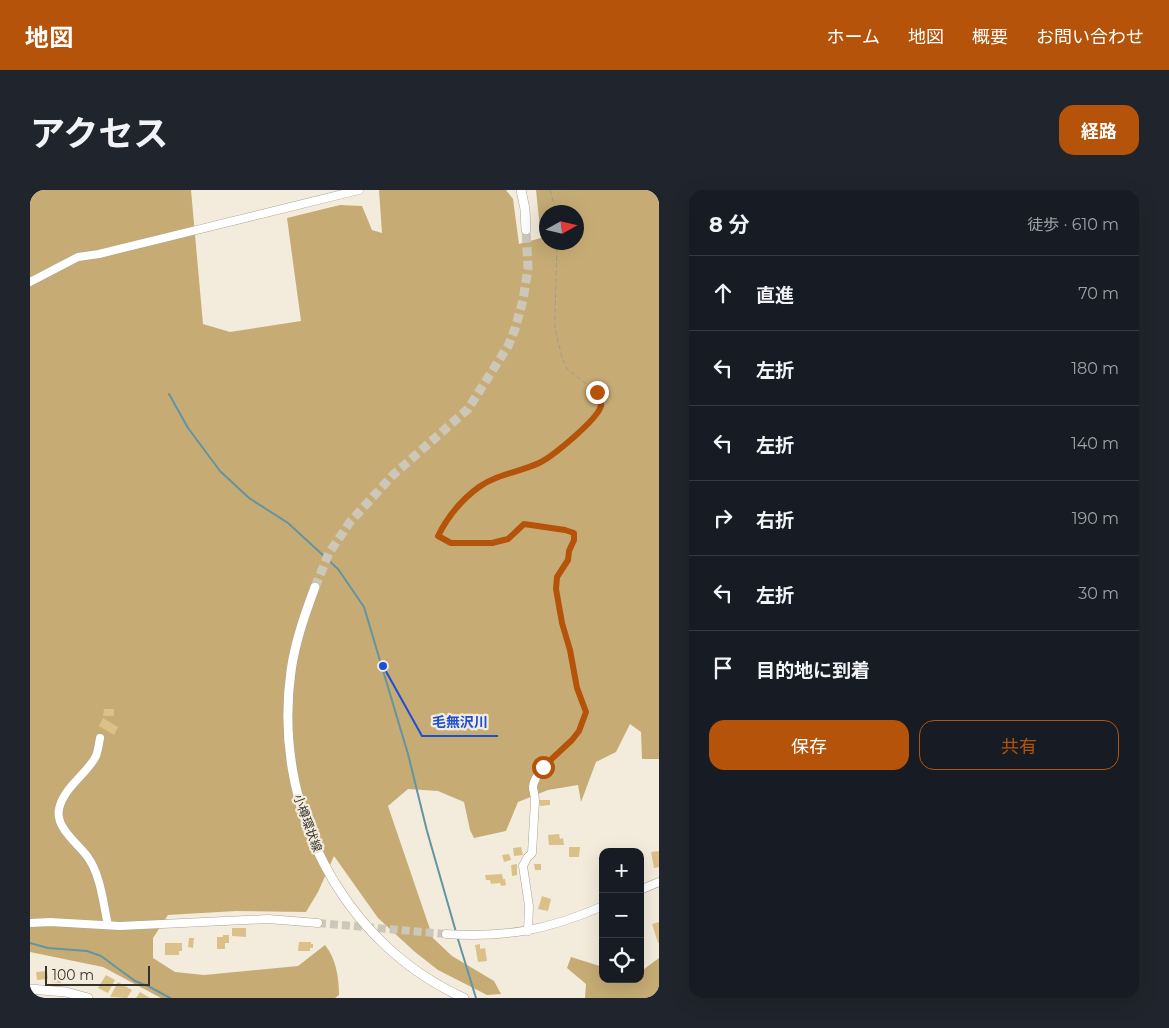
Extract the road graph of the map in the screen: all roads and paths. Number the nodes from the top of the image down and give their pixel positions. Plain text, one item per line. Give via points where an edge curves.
1 (359, 190) edge
2 (521, 190) edge
3 (550, 190) edge
4 (554, 205) edge
5 (526, 230) tunnel mouth
6 (557, 250) edge
7 (30, 282) edge
8 (315, 587) tunnel mouth
9 (100, 738) dead end
10 (536, 778) joint
11 (659, 882) edge
12 (644, 888) edge
13 (599, 908) edge
14 (30, 922) edge
15 (318, 923) tunnel mouth
16 (108, 925) junction
17 (528, 931) junction
18 (446, 934) tunnel mouth
19 (34, 992) edge
20 (88, 998) edge
21 (464, 998) edge

1 - 7 street via 78,257
2 - 5 main road
3 - 4 path
6 - 10 path via 554,316 562,357 567,368 597,392 601,407 592,421 541,462 493,479 470,494 448,517 438,536 451,543 492,543 508,539 524,524 574,533 568,560 557,577 556,589 577,688 586,712 579,731
8 - 21 main road, 小樽環状線 via 291,670 288,706 292,771 313,840 349,904 381,943 433,982
9 - 16 street via 95,757 68,790 60,803 58,816 60,824 93,865
10 - 17 street via 532,786 535,801 532,853 523,866 529,906
11 - 12 street
13 - 17 street
14 - 16 street
15 - 16 street via 268,919
17 - 18 street via 477,936
19 - 20 main road via 66,992

